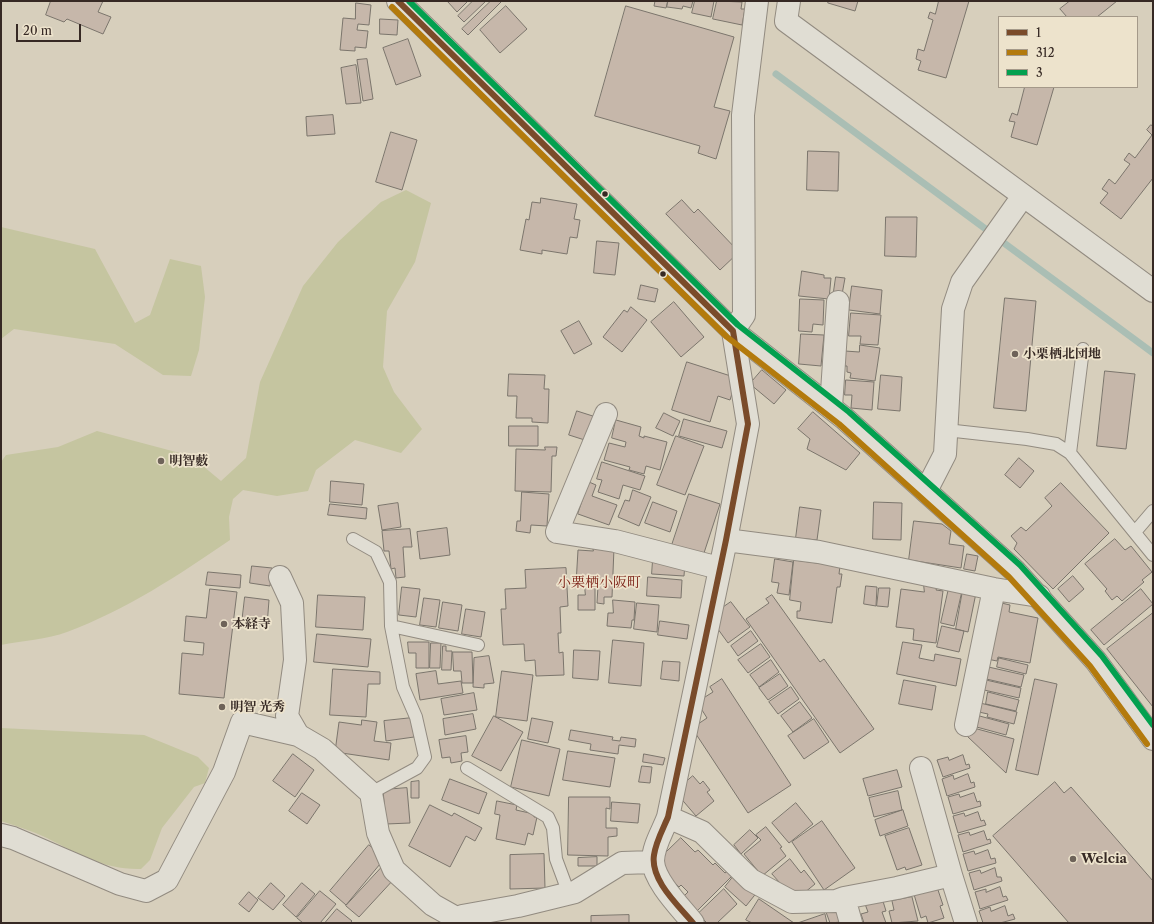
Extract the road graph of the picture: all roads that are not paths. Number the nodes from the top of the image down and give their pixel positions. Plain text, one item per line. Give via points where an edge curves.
1 (398, 1) edge
2 (757, 1) edge
3 (789, 1) edge
4 (1024, 196) junction
5 (1153, 291) edge
6 (838, 302) dead end
7 (733, 331) junction
8 (1083, 350) dead end
9 (831, 407) junction
10 (606, 414) dead end
11 (946, 430) junction
12 (1070, 452) junction
13 (926, 491) junction
14 (1153, 511) edge
15 (1135, 532) junction
16 (353, 539) dead end
17 (726, 540) junction
18 (1153, 555) edge
19 (719, 568) junction
20 (280, 576) dead end
21 (994, 589) junction
22 (1039, 596) junction
23 (391, 626) junction
24 (478, 645) dead end
25 (966, 725) dead end
26 (298, 735) junction
27 (1153, 739) edge
28 (467, 768) dead end
29 (921, 768) dead end
30 (371, 793) junction
31 (668, 817) junction
32 (1, 835) edge
33 (653, 862) junction
34 (951, 875) junction
35 (569, 894) junction
36 (844, 898) junction
37 (456, 921) edge
38 (693, 923) edge
39 (851, 923) edge
40 (966, 923) edge

1 - 7 street
2 - 7 street via 743,115 744,315
3 - 4 street via 786,20
4 - 5 street
4 - 11 street via 962,282 953,309
6 - 9 street
7 - 9 street
7 - 17 street via 748,424
8 - 12 lane
9 - 13 street
10 - 19 street via 557,532 615,541
11 - 12 lane via 1056,444
11 - 13 street via 945,454
12 - 15 lane
13 - 22 street
14 - 15 lane
15 - 18 lane
16 - 23 lane via 376,552 390,582
17 - 19 street
17 - 21 street via 819,552
19 - 31 street
20 - 26 street via 292,603 295,660 287,716
21 - 22 street
21 - 25 street
22 - 27 street via 1096,661
23 - 24 lane
23 - 30 lane via 403,687 416,717 424,757 417,768
26 - 30 street via 322,749
26 - 32 street via 242,722 224,772 167,880 146,891 120,884
28 - 35 lane via 548,817 553,828 556,859
29 - 34 street
30 - 37 street via 378,833 394,870 433,905
31 - 33 street
31 - 36 street via 702,832 751,880 792,902 836,901
33 - 35 street via 622,863
33 - 38 street via 657,877
34 - 36 street
34 - 40 street
35 - 37 street via 462,916
36 - 39 street

